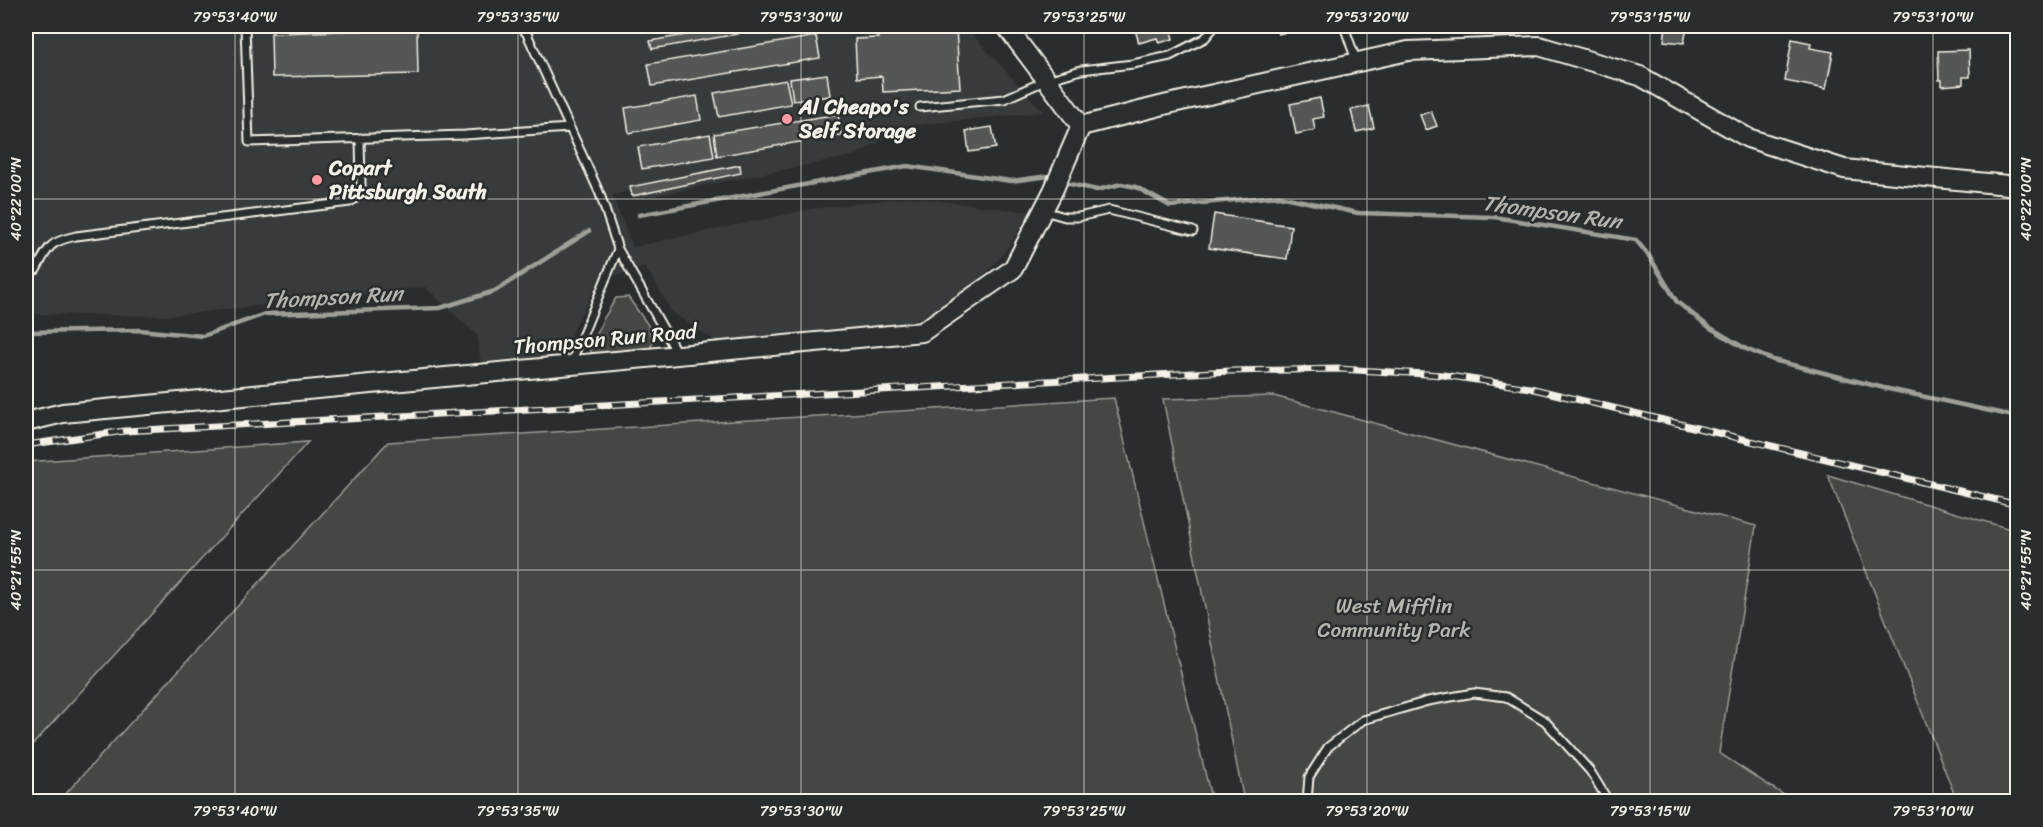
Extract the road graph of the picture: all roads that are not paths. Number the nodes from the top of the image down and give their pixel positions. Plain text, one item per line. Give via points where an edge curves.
1 (245, 26) edge
2 (520, 26) edge
3 (1006, 26) edge
4 (1215, 26) edge
5 (1344, 26) edge
6 (1356, 62) junction
7 (1047, 80) junction
8 (920, 107) dead end
9 (1081, 126) junction
10 (570, 128) junction
11 (360, 138) junction
12 (2018, 186) edge
13 (1043, 211) junction
14 (1193, 231) dead end
15 (618, 249) junction
16 (26, 273) edge
17 (678, 355) junction
18 (570, 365) junction
19 (26, 422) edge
20 (1307, 801) edge
21 (1609, 801) edge

1 - 11 lane via 249,142
2 - 10 lane
3 - 7 street
4 - 7 lane via 1205,38 1170,57 1081,70
5 - 6 lane
6 - 9 street
6 - 12 street via 1408,51 1539,46 1640,76 1748,138 1844,170
7 - 8 lane via 1004,99
7 - 9 street
9 - 13 street, Thompson Run Road
10 - 11 lane
10 - 15 lane via 600,194
11 - 16 lane via 361,185 359,196 350,202 57,240 36,270
13 - 14 lane via 1078,217 1109,210
13 - 17 street, Thompson Run Road via 1013,269 922,332
15 - 17 lane
15 - 18 lane
17 - 18 street, Thompson Run Road
18 - 19 street, Thompson Run Road via 63,413
20 - 21 lane via 1309,777 1328,747 1363,720 1473,693 1506,697 1545,722 1590,771

